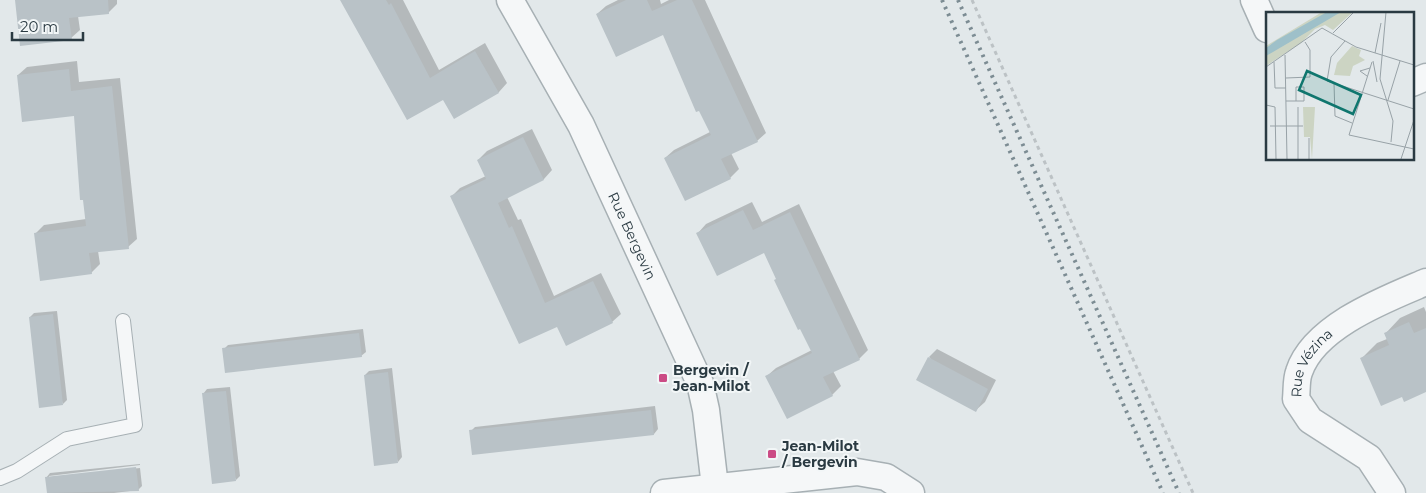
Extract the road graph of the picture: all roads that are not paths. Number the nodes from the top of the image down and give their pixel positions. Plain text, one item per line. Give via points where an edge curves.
1 (510, 0) edge
2 (1254, 0) edge
3 (1266, 27) edge
4 (1426, 77) edge
5 (1414, 82) edge
6 (1426, 282) edge
7 (124, 321) dead end
8 (0, 478) edge
9 (715, 487) junction
10 (904, 488) edge
11 (664, 493) edge
12 (1392, 493) edge

1 - 9 street, Rue Bergevin via 581,125 700,383
2 - 3 street
4 - 5 street
6 - 12 street, Rue Vézina via 1376,303 1344,322 1315,345 1299,372 1296,399 1310,420 1368,458
7 - 8 lane via 135,425 67,439 17,471
9 - 10 street via 857,472 886,477
9 - 11 street

